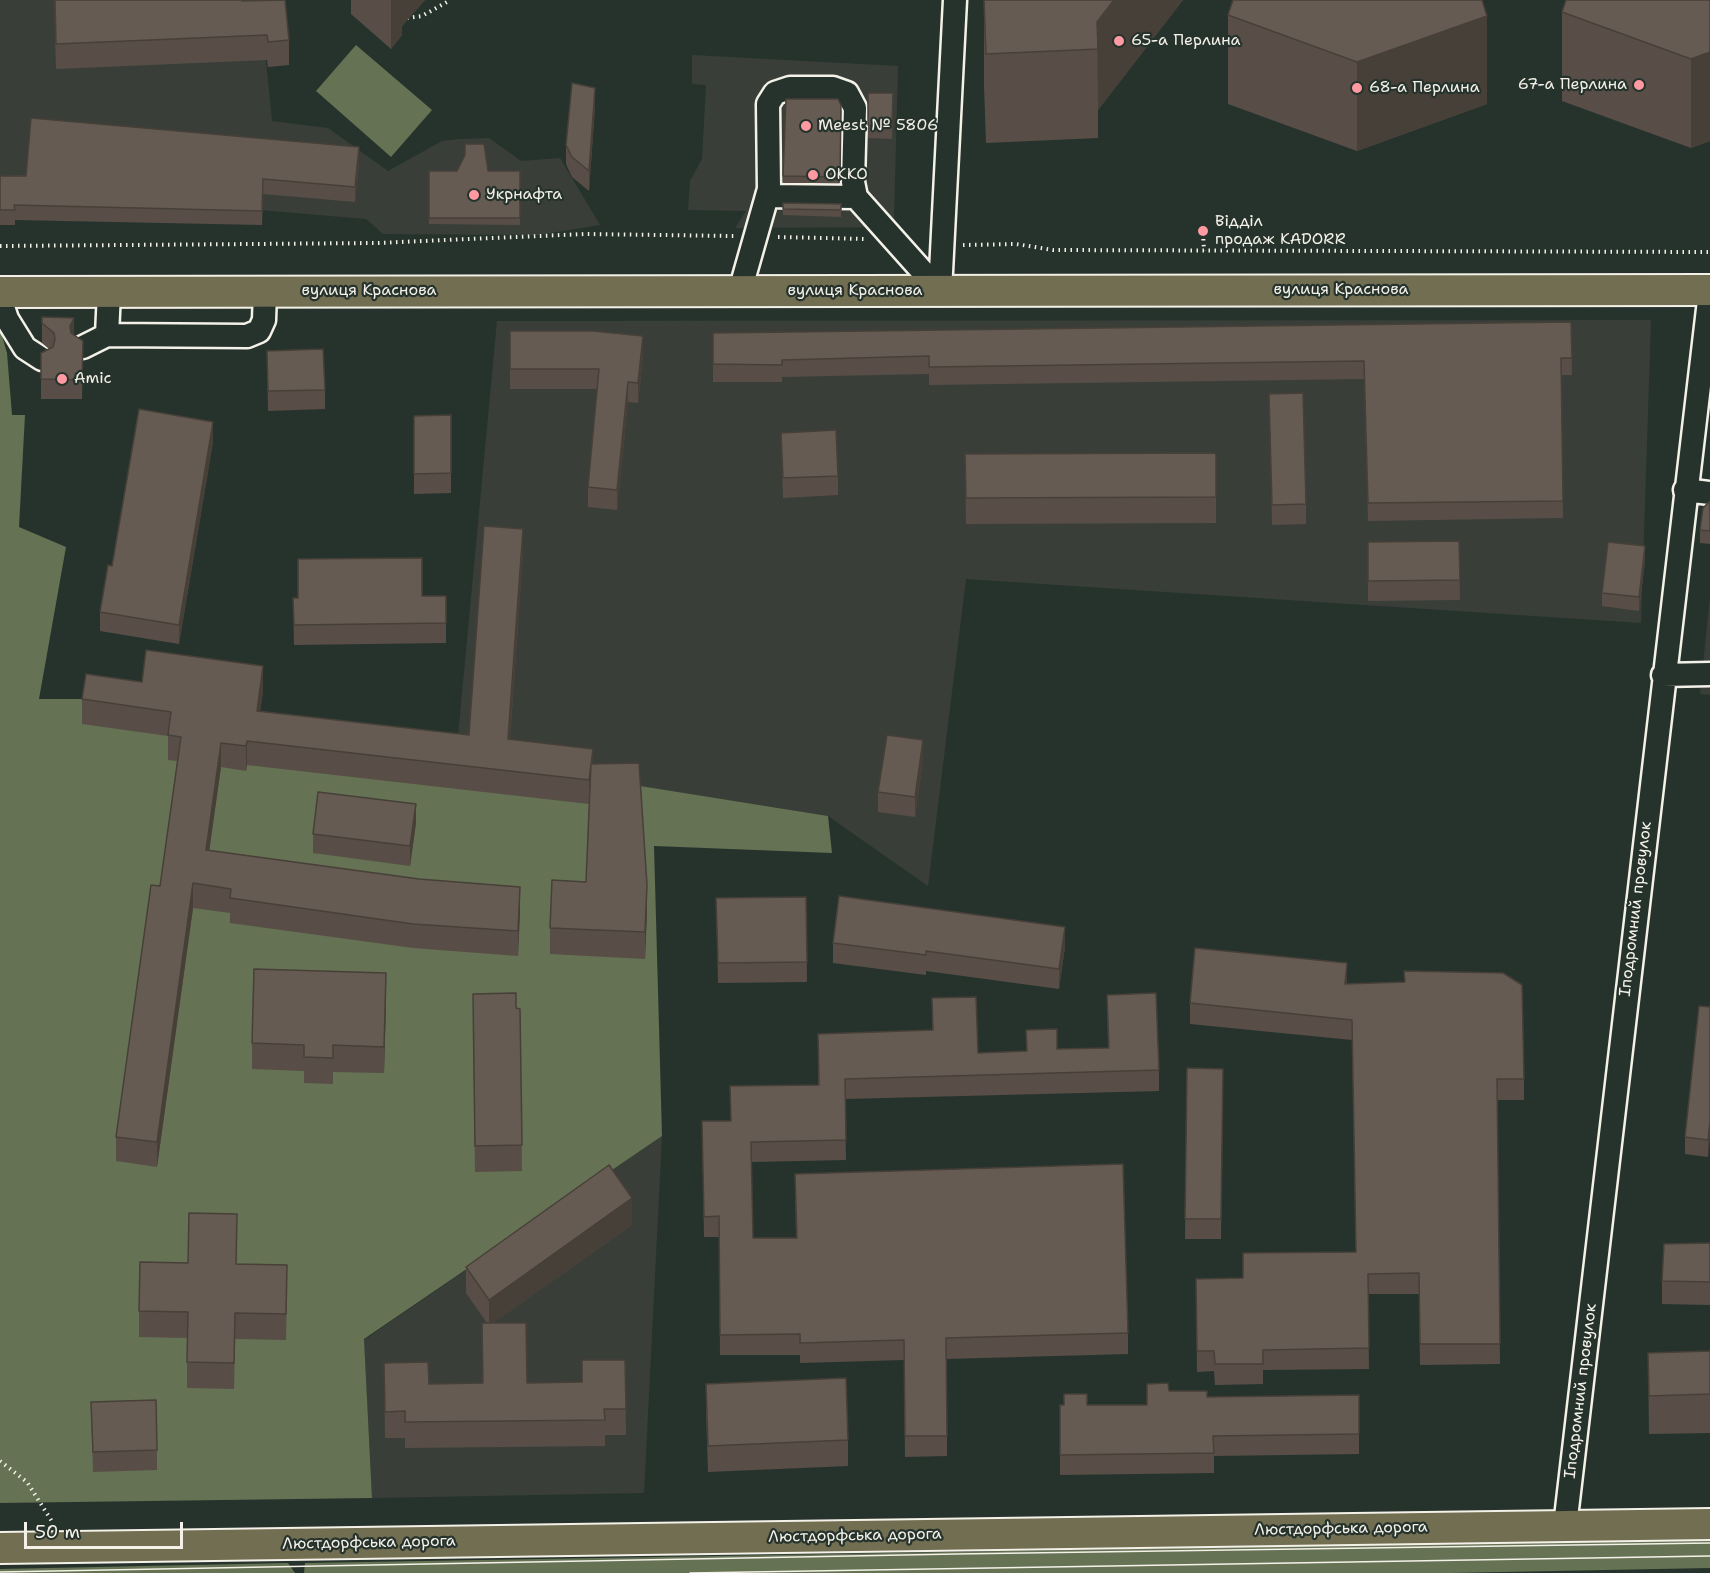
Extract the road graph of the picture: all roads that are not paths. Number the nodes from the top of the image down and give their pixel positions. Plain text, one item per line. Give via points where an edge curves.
1 (956, 0) edge
2 (767, 195) junction
3 (856, 197) junction
4 (740, 291) junction
5 (940, 291) junction
6 (1710, 291) edge
7 (0, 292) edge
8 (109, 292) junction
9 (265, 292) junction
10 (0, 298) edge
11 (106, 335) junction
12 (83, 347) edge
13 (42, 359) edge
14 (1685, 490) junction
15 (1710, 494) edge
16 (1710, 674) edge
17 (1664, 675) junction
18 (1710, 1524) edge
19 (1565, 1526) junction
20 (0, 1548) edge

1 - 5 street
2 - 3 street
2 - 3 street via 768,104 775,93 790,88 833,88 847,93 855,108
2 - 4 street
3 - 5 street
4 - 5 main road, вулиця Краснова
4 - 9 main road, вулиця Краснова
5 - 6 main road, вулиця Краснова
6 - 14 street, Іподромний провулок
7 - 8 main road, вулиця Краснова
8 - 9 main road, вулиця Краснова
8 - 11 street
9 - 11 street via 264,320 259,331 247,336
10 - 13 street via 7,319 25,348
11 - 12 street
14 - 15 street
14 - 17 street, Іподромний провулок
16 - 17 street
17 - 19 street, Іподромний провулок
18 - 19 main road, Люстдорфська дорога
19 - 20 main road, Люстдорфська дорога

